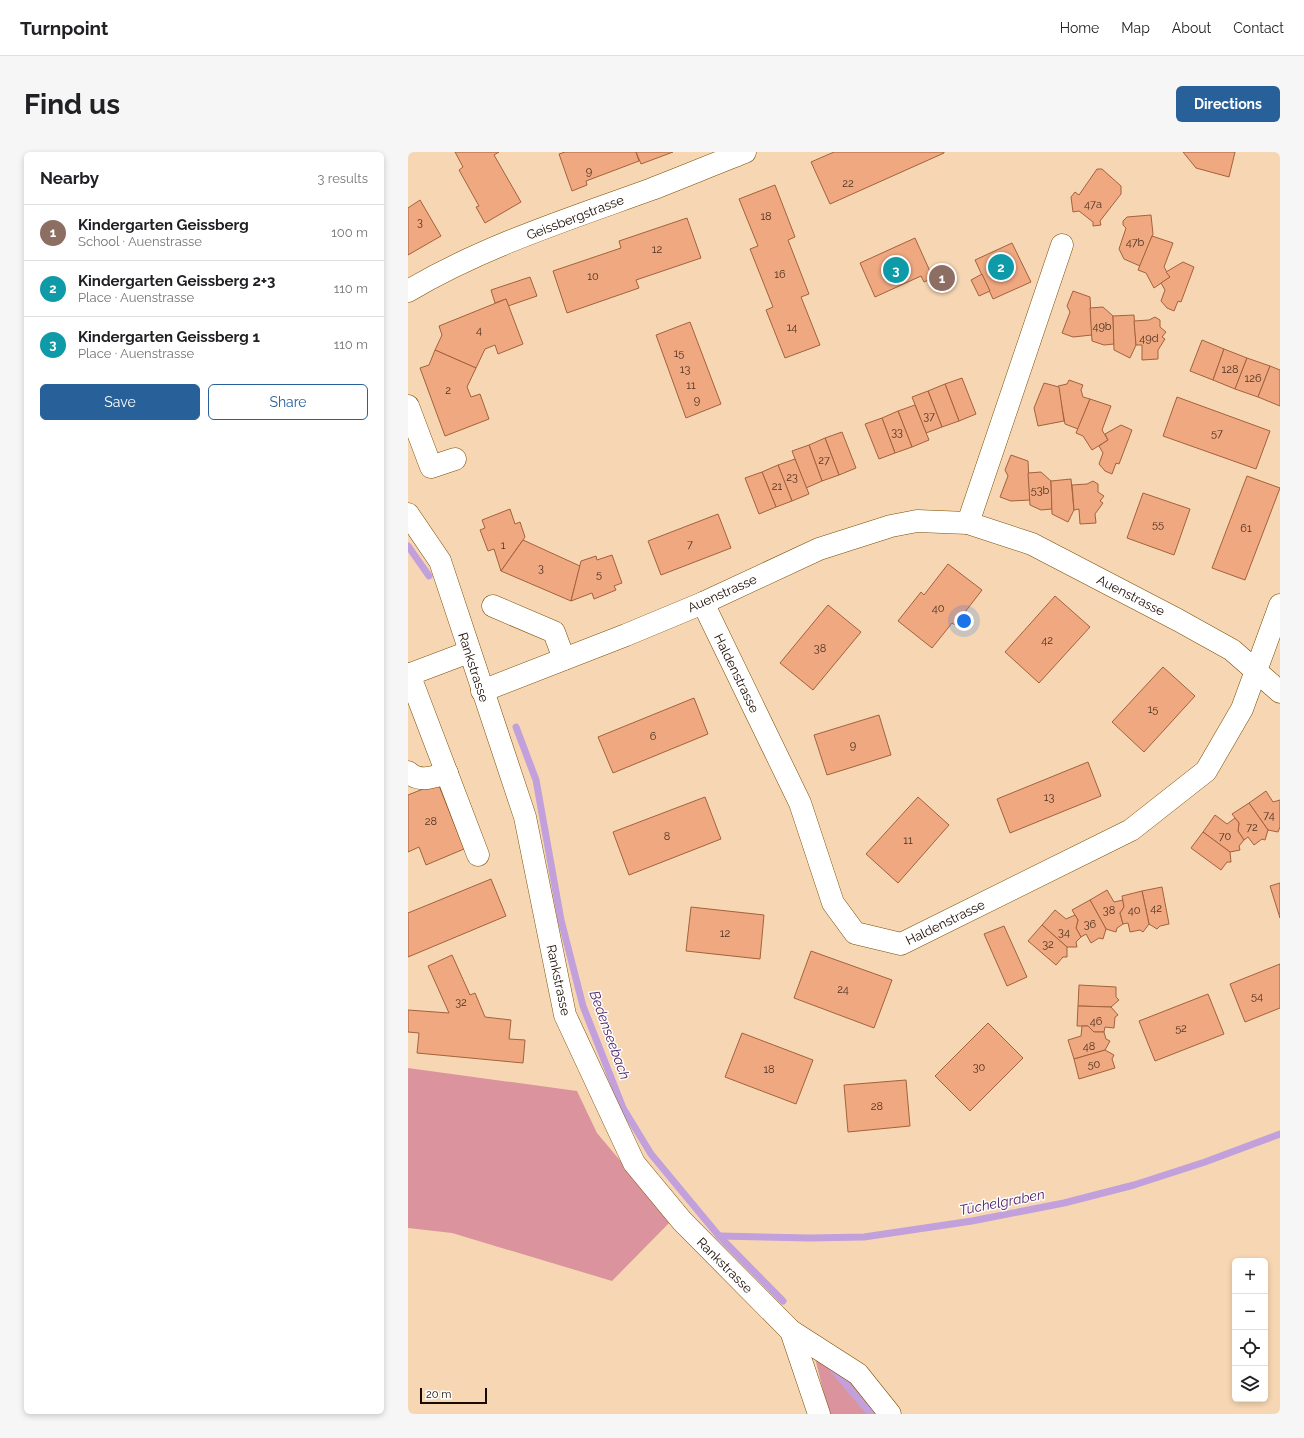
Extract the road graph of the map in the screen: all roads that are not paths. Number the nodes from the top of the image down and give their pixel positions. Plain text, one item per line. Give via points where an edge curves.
1 (745, 152) edge
2 (1062, 245) dead end
3 (408, 291) edge
4 (408, 406) edge
5 (455, 459) dead end
6 (408, 514) edge
7 (968, 523) junction
8 (703, 603) junction
9 (1280, 605) edge
10 (493, 606) dead end
11 (470, 652) junction
12 (564, 659) junction
13 (1257, 672) junction
14 (409, 675) edge
15 (482, 691) junction
16 (1280, 692) edge
17 (415, 712) edge
18 (408, 772) edge
19 (447, 773) junction
20 (478, 855) dead end
21 (791, 1331) junction
22 (819, 1414) edge
23 (890, 1414) edge

1 - 3 street, Geissbergstrasse via 653,189 556,223 466,261
2 - 7 street
4 - 5 street via 431,467
6 - 11 street, Rankstrasse via 440,561
7 - 8 street, Auenstrasse via 917,521 891,526 819,549
7 - 13 street, Auenstrasse via 1032,544 1232,650
8 - 12 street, Auenstrasse
8 - 13 street, Haldenstrasse via 800,803 833,903 855,933 901,944 1131,830 1206,771 1242,709
9 - 13 street, Haldenstrasse
10 - 12 street via 554,632
11 - 14 street
11 - 15 street, Rankstrasse
12 - 15 street, Auenstrasse
13 - 16 street, Auenstrasse
14 - 17 street
15 - 21 street, Rankstrasse via 525,817 565,1015 634,1163 682,1221
17 - 19 street
18 - 19 street via 414,777 424,779
19 - 20 street
21 - 22 street, Rankstrasse
21 - 23 street via 858,1374

